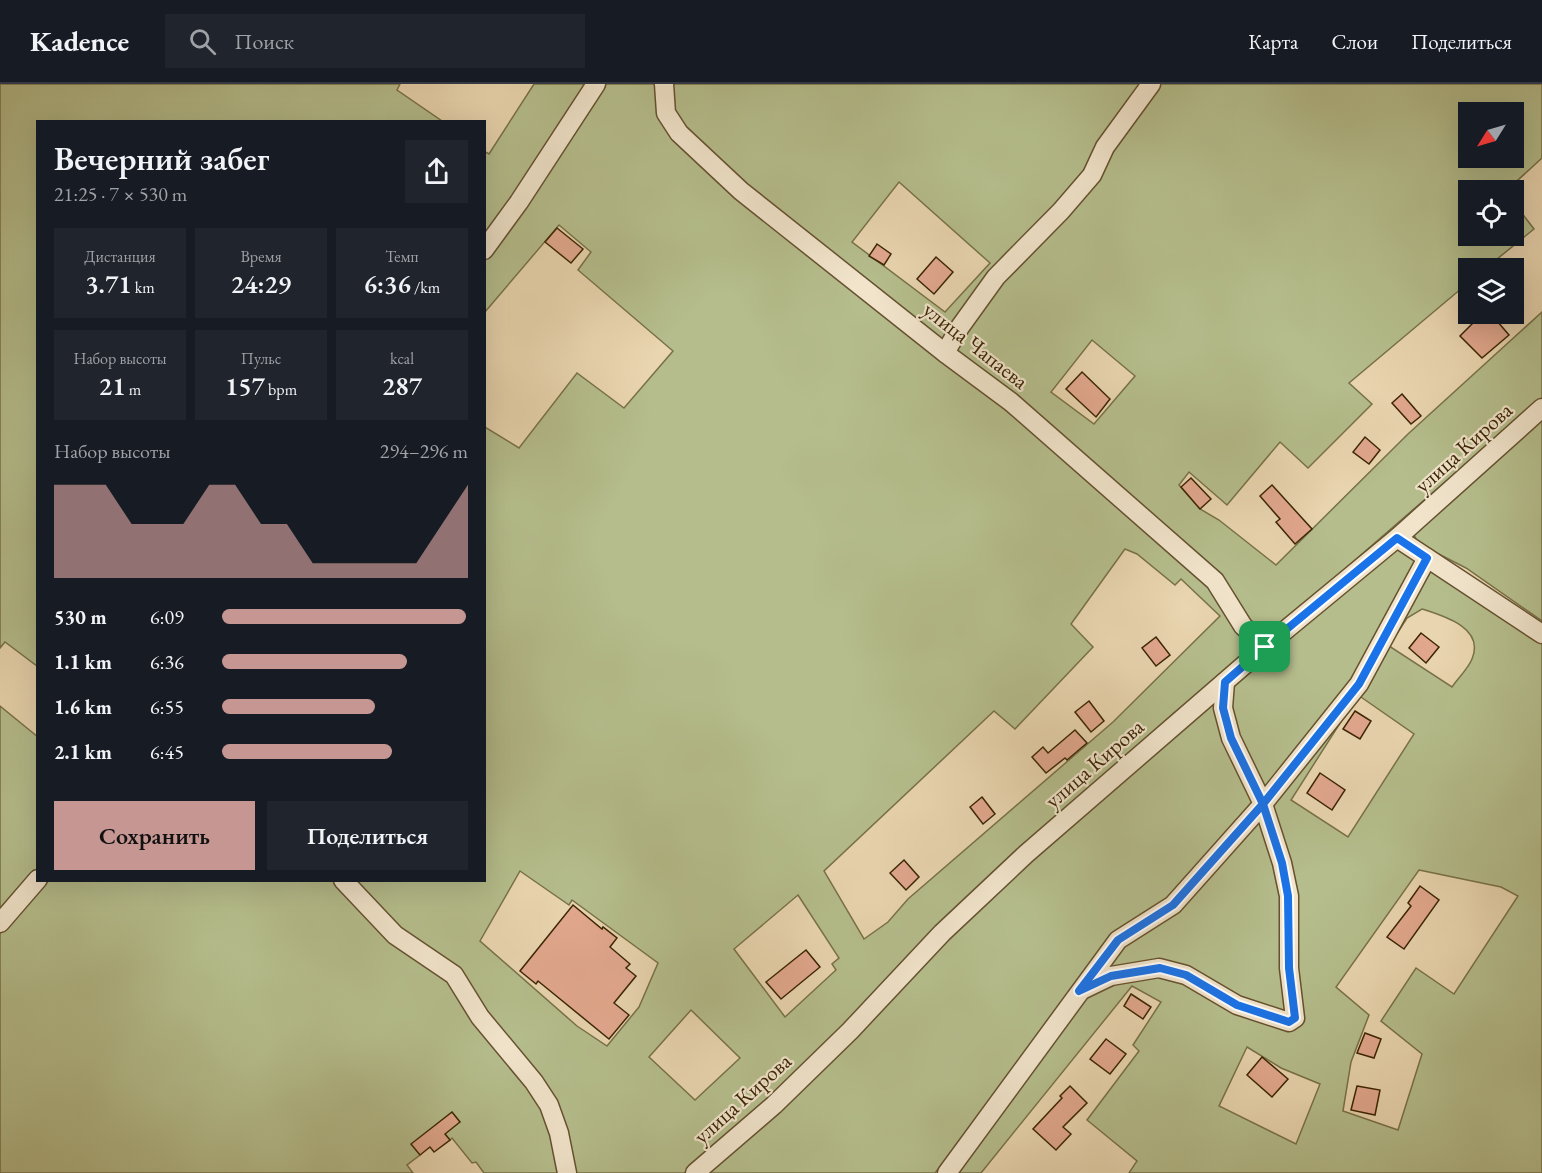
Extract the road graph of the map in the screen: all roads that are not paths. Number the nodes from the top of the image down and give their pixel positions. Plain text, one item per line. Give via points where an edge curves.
1 (596, 84) edge
2 (664, 84) edge
3 (1151, 84) edge
4 (486, 247) edge
5 (945, 353) junction
6 (1542, 408) edge
7 (1397, 538) junction
8 (1427, 558) junction
9 (1542, 634) edge
10 (1265, 647) junction
11 (1225, 682) junction
12 (1263, 804) junction
13 (36, 881) edge
14 (345, 882) edge
15 (0, 923) edge
16 (1079, 991) junction
17 (567, 1173) edge
18 (695, 1173) edge
19 (947, 1173) edge

1 - 4 street
2 - 5 street, улица Чапаева via 666,113 679,133 741,191
3 - 5 street via 1105,147 1092,175 996,277
5 - 10 street, улица Чапаева via 1011,402 1215,581 1243,626
6 - 7 street, улица Кирова
7 - 8 street
7 - 10 street, улица Кирова
8 - 9 street
8 - 12 street via 1359,684
10 - 11 street, улица Кирова
11 - 12 street via 1223,708 1231,738
11 - 18 street, улица Кирова via 1026,854 942,933 850,1032
12 - 16 street via 1173,905 1118,940
12 - 16 street via 1288,896 1289,968 1295,1018 1289,1022 1237,1005 1186,975 1160,968 1111,976
13 - 15 street
14 - 17 street via 395,935 454,975 480,1017 549,1105
16 - 19 street

